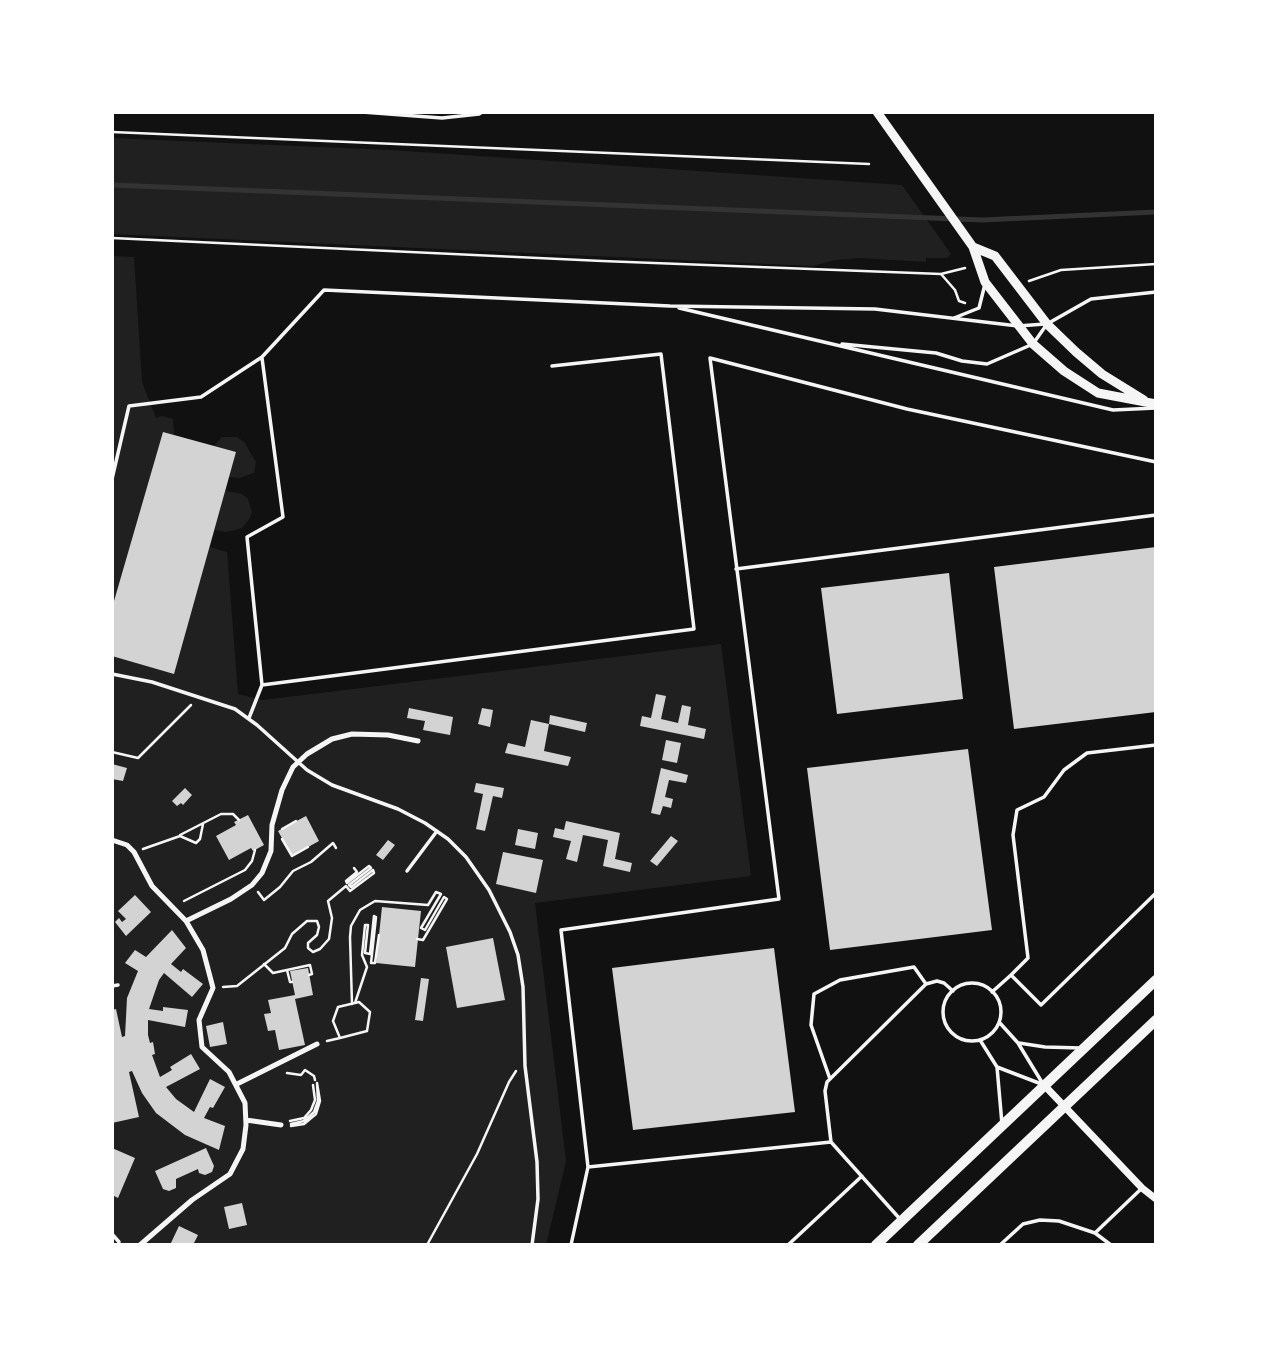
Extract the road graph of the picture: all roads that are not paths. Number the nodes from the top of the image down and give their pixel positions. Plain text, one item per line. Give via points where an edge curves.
1 (362, 112) edge
2 (482, 112) edge
3 (877, 112) edge
4 (973, 247) junction
5 (985, 282) junction
6 (1156, 292) edge
7 (670, 306) junction
8 (951, 319) junction
9 (1047, 324) junction
10 (1018, 326) junction
11 (825, 342) junction
12 (1032, 344) junction
13 (262, 357) junction
14 (552, 366) dead end
15 (1154, 405) edge
16 (1156, 462) edge
17 (112, 479) edge
18 (1156, 515) edge
19 (736, 569) junction
20 (112, 674) edge
21 (262, 685) junction
22 (249, 718) junction
23 (418, 741) dead end
24 (1156, 745) edge
25 (297, 762) junction
26 (437, 831) junction
27 (112, 841) edge
28 (407, 872) dead end
29 (1156, 893) edge
30 (186, 921) junction
31 (1011, 975) junction
32 (1156, 980) edge
33 (926, 984) junction
34 (118, 985) dead end
35 (112, 986) edge
36 (953, 990) junction
37 (992, 992) junction
38 (1156, 1020) edge
39 (999, 1022) junction
40 (980, 1040) junction
41 (1018, 1043) junction
42 (317, 1044) dead end
43 (1083, 1048) junction
44 (998, 1067) junction
45 (830, 1079) junction
46 (237, 1084) junction
47 (1044, 1085) junction
48 (1064, 1107) junction
49 (246, 1120) junction
50 (281, 1125) road end
51 (1002, 1125) junction
52 (831, 1142) junction
53 (588, 1167) junction
54 (862, 1176) junction
55 (1142, 1188) junction
56 (1156, 1199) edge
57 (901, 1221) junction
58 (1094, 1233) junction
59 (112, 1234) edge
60 (119, 1242) dead end
61 (140, 1245) edge
62 (532, 1245) edge
63 (571, 1245) edge
64 (788, 1245) edge
65 (876, 1245) edge
66 (918, 1245) edge
67 (1000, 1245) edge
68 (1111, 1245) edge

1 - 2 lane via 442,118
3 - 4 street
4 - 5 street
4 - 9 street via 995,256
5 - 8 lane via 979,308
5 - 10 street
6 - 9 lane via 1091,299
7 - 8 lane via 875,309
7 - 11 lane
7 - 13 lane via 324,290
8 - 10 lane
9 - 10 lane
9 - 12 lane
9 - 15 street via 1102,374
10 - 12 street
11 - 12 lane via 936,353 987,364
11 - 15 lane via 1113,410
12 - 15 street via 1098,393
13 - 17 lane via 201,397 129,406
13 - 21 lane via 283,517 247,537
14 - 21 lane via 661,354 694,629
16 - 19 lane via 907,409 710,358
18 - 19 lane
19 - 53 lane via 779,899 561,930
20 - 22 lane via 200,697
21 - 22 lane
22 - 25 lane
23 - 25 street via 372,734 342,736
24 - 31 lane via 1087,752 1064,770 1044,797 1017,810 1013,835 1028,958
25 - 26 lane via 319,778 398,808
25 - 30 street via 274,813 271,851 262,873 231,899
26 - 28 lane
26 - 62 lane via 466,857 489,890 518,955 537,1162
27 - 30 street via 134,852 152,886
29 - 31 lane via 1041,1004
30 - 46 street via 202,950 214,988 199,1020 202,1046
31 - 37 lane
32 - 43 main road
33 - 36 lane via 937,981
33 - 45 lane
33 - 45 lane via 914,967 840,980 814,994 811,1025
34 - 35 lane
36 - 37 lane via 969,984
36 - 40 lane via 943,1014 949,1030 963,1040
37 - 39 lane via 1000,1006
38 - 48 main road
39 - 40 lane
39 - 41 lane
40 - 44 lane
41 - 43 lane
41 - 47 lane
42 - 46 street
43 - 47 main road
44 - 47 lane
44 - 51 lane
45 - 52 lane via 825,1091
46 - 49 street
47 - 48 street
47 - 51 main road
48 - 55 street
48 - 66 main road
49 - 50 street
49 - 61 street via 243,1149 230,1174
51 - 57 main road
52 - 53 lane
52 - 54 lane
53 - 63 lane
54 - 57 lane
54 - 64 lane
55 - 56 street
55 - 58 lane
57 - 65 main road
58 - 67 lane via 1040,1220 1023,1224
58 - 68 lane
59 - 60 lane

